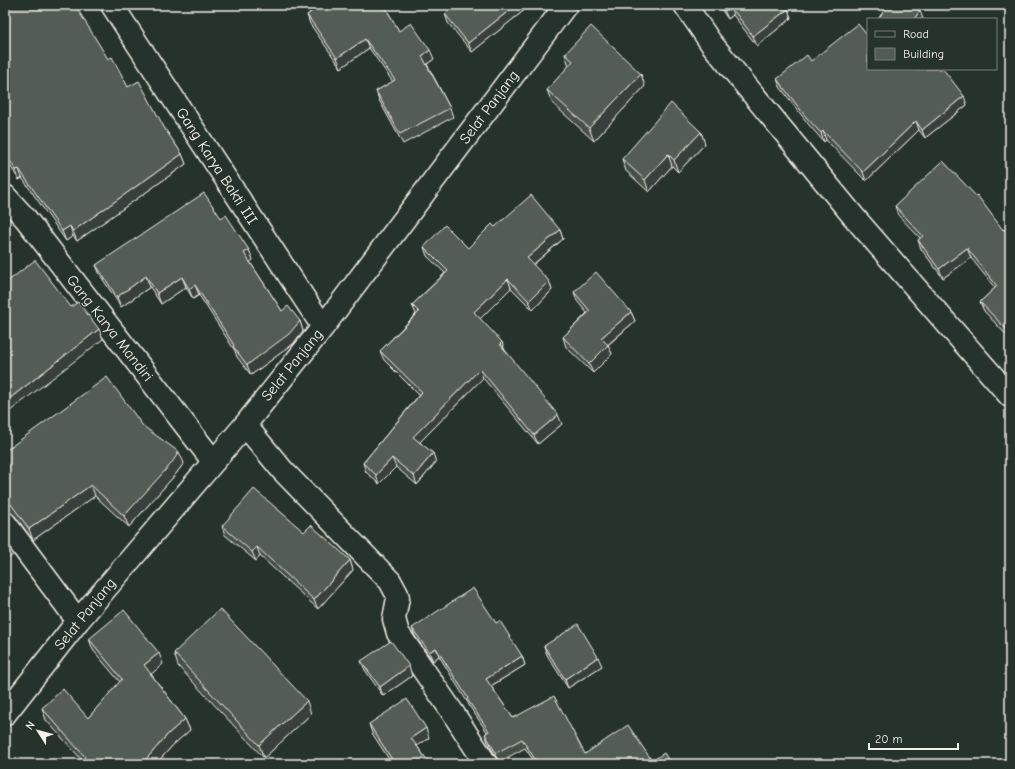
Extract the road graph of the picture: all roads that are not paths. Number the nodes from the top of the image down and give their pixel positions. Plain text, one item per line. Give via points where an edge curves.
1 (112, 5) edge
2 (566, 5) edge
3 (685, 5) edge
4 (5, 196) edge
5 (323, 327) junction
6 (1010, 396) edge
7 (244, 425) junction
8 (213, 461) junction
9 (5, 523) edge
10 (78, 621) junction
11 (5, 714) edge
12 (486, 764) edge

1 - 5 street, Gang Karya Bakti III
2 - 5 street, Selat Panjang
3 - 6 street via 716,49 854,217
4 - 8 street, Gang Karya Mandiri via 26,219
5 - 7 street, Selat Panjang
7 - 8 street, Selat Panjang
7 - 12 street via 283,471 390,581 398,598 394,619 398,633
8 - 10 street, Selat Panjang
9 - 10 street
10 - 11 street, Selat Panjang

